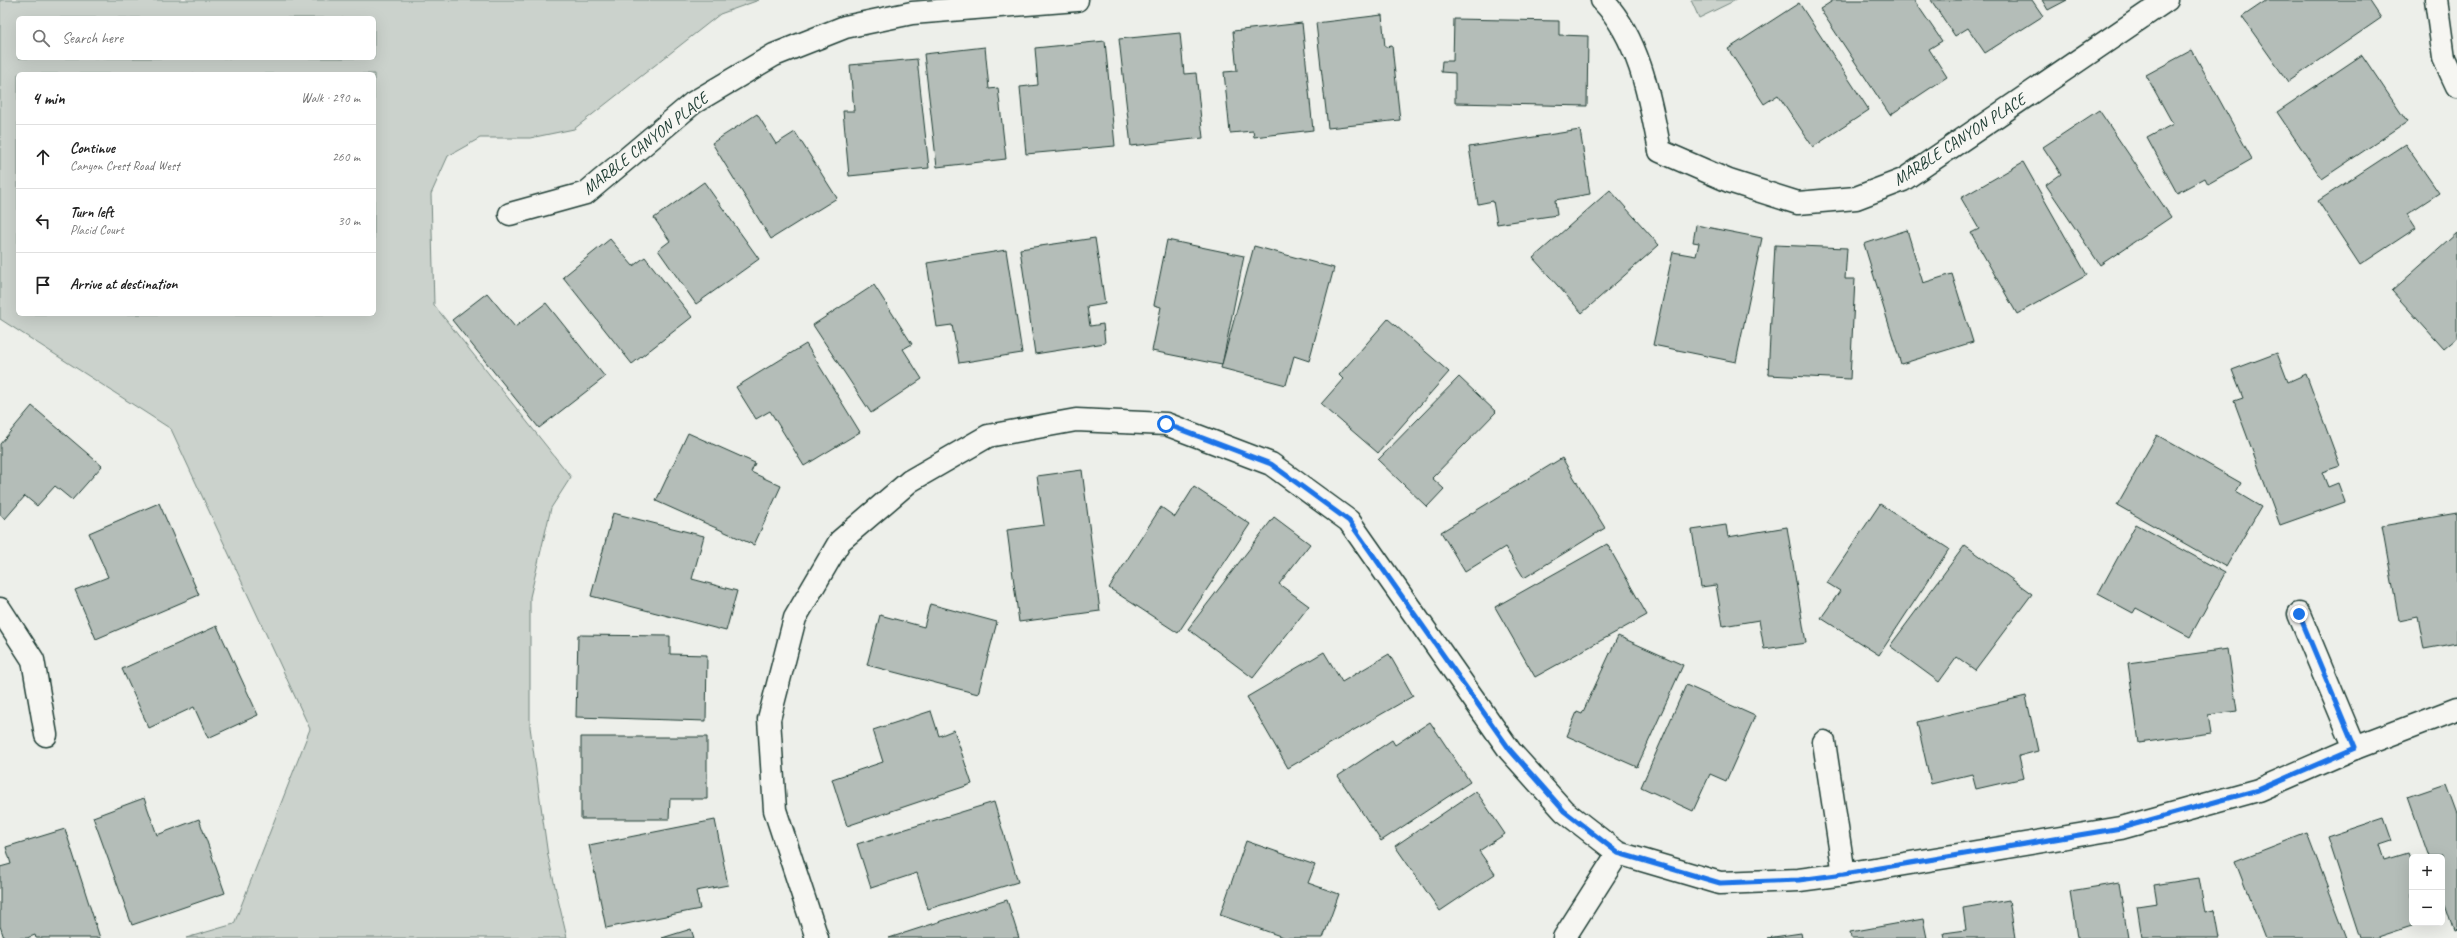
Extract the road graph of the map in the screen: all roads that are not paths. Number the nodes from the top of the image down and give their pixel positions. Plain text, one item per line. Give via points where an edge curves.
1 (1077, 0) edge
2 (1602, 0) edge
3 (2167, 0) edge
4 (2436, 0) edge
5 (2457, 86) edge
6 (510, 214) dead end
7 (0, 609) edge
8 (2299, 614) dead end
9 (2457, 709) edge
10 (46, 735) dead end
11 (1824, 742) dead end
12 (2355, 748) junction
13 (1618, 853) junction
14 (1844, 874) junction
15 (817, 938) edge
16 (1564, 938) edge

1 - 6 street, MARBLE CANYON PLACE via 912,13 838,30 774,55 693,103 586,193
2 - 3 street, MARBLE CANYON PLACE via 1614,12 1636,56 1650,100 1660,151 1729,181 1798,203 1856,198 1903,180
4 - 5 street via 2444,58
7 - 10 street via 33,660
8 - 12 street
9 - 12 street
11 - 14 street
12 - 14 street via 2258,790 2121,828
13 - 14 street via 1720,883 1799,880
13 - 15 street via 1564,811 1510,750 1349,521 1271,464 1166,424 1076,420 988,436 910,480 840,541 795,618 769,719 775,803
13 - 16 street

